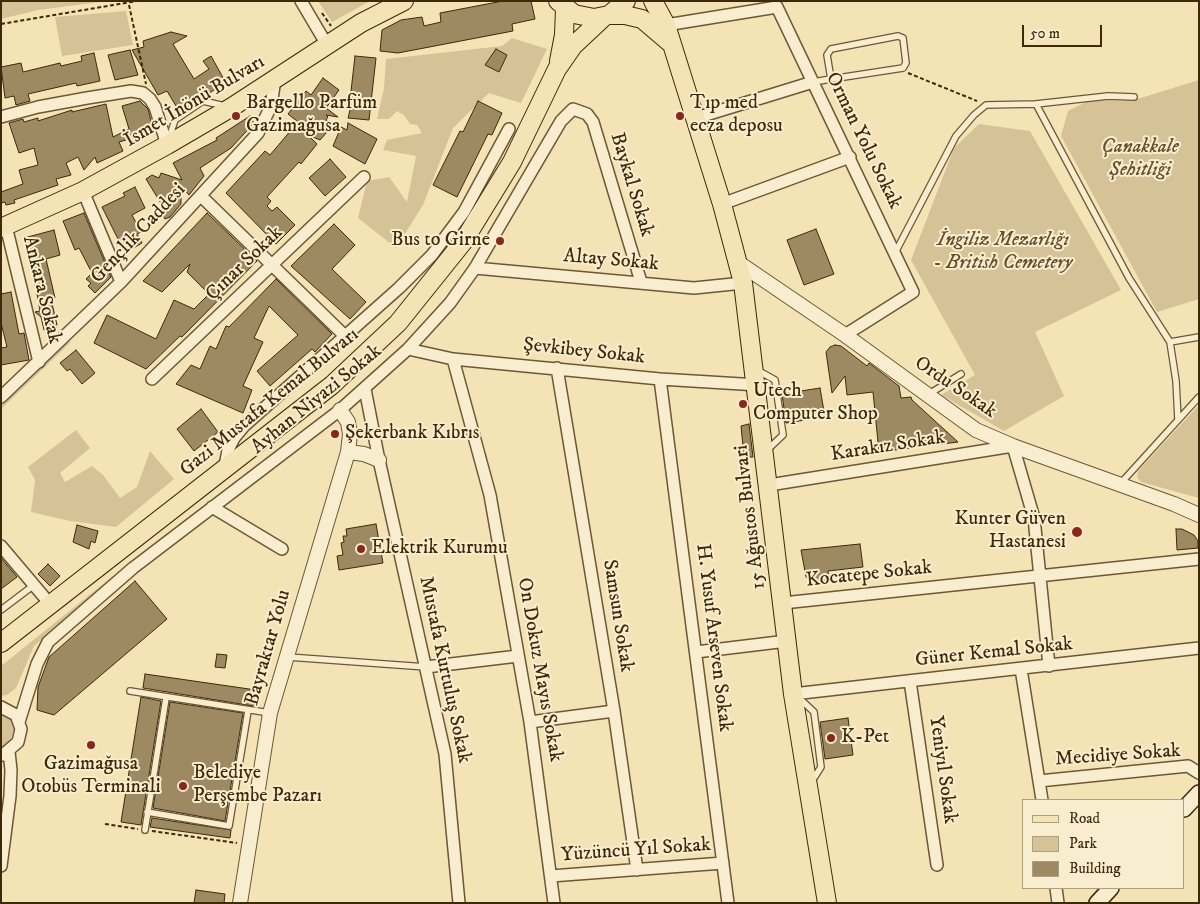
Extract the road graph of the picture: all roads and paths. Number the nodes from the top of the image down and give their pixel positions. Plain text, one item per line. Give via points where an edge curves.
1 (137, 1) edge
2 (301, 1) edge
3 (404, 1) edge
4 (626, 1) edge
5 (653, 1) edge
6 (129, 4) junction
7 (779, 4) edge
8 (562, 5) edge
9 (320, 10) dead end
10 (607, 16) junction
11 (338, 22) dead end
12 (1, 24) edge
13 (666, 25) junction
14 (327, 45) junction
15 (671, 45) junction
16 (903, 68) junction
17 (557, 69) junction
18 (275, 79) junction
19 (831, 80) junction
20 (813, 82) junction
21 (143, 93) junction
22 (1134, 97) dead end
23 (1036, 104) junction
24 (986, 105) junction
25 (573, 109) joint
26 (1, 117) edge
27 (696, 118) junction
28 (509, 128) dead end
29 (167, 145) junction
30 (850, 157) junction
31 (364, 177) dead end
32 (83, 191) junction
33 (201, 196) junction
34 (722, 204) junction
35 (4, 227) edge
36 (895, 253) junction
37 (739, 263) junction
38 (272, 264) junction
39 (475, 268) junction
40 (121, 282) junction
41 (641, 282) junction
42 (743, 283) junction
43 (845, 335) junction
44 (345, 336) junction
45 (1199, 337) edge
46 (1170, 342) junction
47 (408, 349) junction
48 (454, 359) junction
49 (39, 362) junction
50 (557, 368) junction
51 (961, 374) dead end
52 (756, 377) junction
53 (152, 379) dead end
54 (660, 379) junction
55 (365, 389) junction
56 (927, 395) junction
57 (1, 397) edge
58 (1199, 397) edge
59 (340, 410) junction
60 (1178, 420) junction
61 (1013, 446) junction
62 (348, 452) junction
63 (379, 460) junction
64 (224, 470) junction
65 (1120, 484) junction
66 (769, 485) junction
67 (212, 508) junction
68 (1199, 515) edge
69 (1, 546) edge
70 (282, 549) dead end
71 (119, 550) junction
72 (1199, 559) edge
73 (133, 568) junction
74 (1041, 576) junction
75 (34, 585) junction
76 (783, 603) junction
77 (50, 604) junction
78 (1, 610) edge
79 (787, 641) junction
80 (1, 643) edge
81 (1199, 648) edge
82 (696, 652) junction
83 (518, 656) junction
84 (286, 657) junction
85 (1049, 666) junction
86 (426, 667) junction
87 (1021, 669) junction
88 (910, 681) junction
89 (130, 691) dead end
90 (794, 694) junction
91 (166, 698) junction
92 (1, 707) edge
93 (248, 711) junction
94 (614, 711) junction
95 (270, 714) junction
96 (19, 722) junction
97 (530, 722) junction
98 (5, 754) edge
99 (1199, 773) edge
100 (1039, 781) junction
101 (1199, 793) edge
102 (1042, 799) edge
103 (1185, 808) edge
104 (147, 812) junction
105 (105, 824) dead end
106 (145, 830) junction
107 (249, 845) junction
108 (723, 864) junction
109 (937, 864) dead end
110 (1, 866) edge
111 (637, 870) junction
112 (551, 876) junction
113 (1056, 889) edge
114 (1110, 889) edge
115 (240, 903) edge
116 (459, 903) edge
117 (554, 903) edge
118 (728, 903) edge
119 (827, 903) edge
120 (1058, 903) edge
121 (1097, 903) edge

1 - 6 path
2 - 14 street
3 - 14 main road, İsmet İnönü Bulvarı
4 - 10 main road, Gazi Mustafa Kemal Bulvarı
5 - 13 main road, 15 Ağustos Bulvari
6 - 12 path via 99,6
6 - 21 path via 146,85
7 - 13 street
7 - 20 street, Orman Yolu Sokak
8 - 10 main road, 15 Ağustos Bulvari via 583,17
8 - 17 main road, Gazi Mustafa Kemal Bulvarı via 564,35
9 - 11 path via 331,26
10 - 15 main road, 15 Ağustos Bulvari via 625,15 642,19
10 - 17 main road, Gazi Mustafa Kemal Bulvarı via 577,41
13 - 15 main road, 15 Ağustos Bulvari
14 - 18 main road, İsmet İnönü Bulvarı
15 - 27 main road, 15 Ağustos Bulvari
16 - 19 lane
16 - 19 lane via 906,63 903,38 898,36 831,49 827,55
16 - 24 path via 914,76
17 - 64 main road, Gazi Mustafa Kemal Bulvarı via 512,162 463,242 398,323 332,385
18 - 29 main road, İsmet İnönü Bulvarı
18 - 33 street, Gençlik Caddesi via 272,106 258,133
19 - 20 lane
20 - 27 street
20 - 30 street, Orman Yolu Sokak
21 - 26 street via 87,98
21 - 29 street via 154,107
22 - 23 lane via 1108,96
23 - 24 lane
23 - 46 lane via 1129,278
24 - 36 lane via 956,136
25 - 39 street, Ayhan Niyazi Sokak via 561,121
25 - 41 street, Baykal Sokak via 587,114 593,122
27 - 34 main road, 15 Ağustos Bulvari
28 - 44 street via 464,212 432,255
29 - 32 main road, İsmet İnönü Bulvarı
30 - 34 street
30 - 36 street, Orman Yolu Sokak
31 - 38 street, Çınar Sokak
32 - 35 main road, İsmet İnönü Bulvarı
32 - 40 street
33 - 38 street
33 - 40 street, Gençlik Caddesi
34 - 37 main road, 15 Ağustos Bulvari
35 - 49 street, Ankara Sokak
36 - 43 street, Orman Yolu Sokak via 913,292
37 - 42 main road, 15 Ağustos Bulvari
37 - 43 street, Ordu Sokak
38 - 44 street
38 - 53 street, Çınar Sokak
39 - 41 street, Altay Sokak
39 - 47 street, Ayhan Niyazi Sokak via 450,303
40 - 49 street, Gençlik Caddesi
41 - 42 street, Altay Sokak via 694,288
42 - 52 main road, 15 Ağustos Bulvari
43 - 56 street, Ordu Sokak
44 - 64 street via 244,426 228,450
45 - 46 lane
46 - 60 lane
47 - 48 street, Şevkibey Sokak
47 - 55 street, Ayhan Niyazi Sokak
48 - 50 street, Şevkibey Sokak
48 - 83 street, On Dokuz Mayıs Sokak via 490,495
49 - 57 street, Gençlik Caddesi
50 - 54 street, Şevkibey Sokak
50 - 94 street, Samsun Sokak
51 - 56 lane
52 - 54 street, Şevkibey Sokak
52 - 66 main road, 15 Ağustos Bulvari
54 - 82 street, H. Yusuf Arseven Sokak
55 - 59 street, Ayhan Niyazi Sokak
55 - 63 street, Mustafa Kurtuluş Sokak
56 - 61 street, Ordu Sokak via 976,430
58 - 60 lane
59 - 62 street, Bayraktar Yolu via 348,422
59 - 67 street, Ayhan Niyazi Sokak
60 - 65 lane
61 - 65 street, Ordu Sokak
61 - 66 street, Karakız Sokak
61 - 74 street via 1034,518
62 - 63 street
62 - 84 street, Bayraktar Yolu
63 - 86 street, Mustafa Kurtuluş Sokak
64 - 71 main road, Gazi Mustafa Kemal Bulvarı
65 - 68 street, Ordu Sokak
66 - 76 main road, 15 Ağustos Bulvari
67 - 70 street
67 - 73 street, Ayhan Niyazi Sokak
69 - 75 street
71 - 73 street
71 - 77 main road, Gazi Mustafa Kemal Bulvarı
72 - 74 street, Kocatepe Sokak
73 - 96 street, Ayhan Niyazi Sokak via 48,642 34,673
74 - 76 street, Kocatepe Sokak
74 - 85 street
75 - 77 street
75 - 78 lane
76 - 79 main road, 15 Ağustos Bulvari
77 - 80 main road, Gazi Mustafa Kemal Bulvarı
79 - 82 street
79 - 90 main road, 15 Ağustos Bulvari
81 - 85 street, Güner Kemal Sokak
82 - 108 street, H. Yusuf Arseven Sokak
83 - 86 street
83 - 97 street, On Dokuz Mayıs Sokak
84 - 86 lane
84 - 95 street, Bayraktar Yolu
85 - 87 street, Güner Kemal Sokak
86 - 116 street, Mustafa Kurtuluş Sokak via 445,754
87 - 88 street, Güner Kemal Sokak
87 - 100 street
88 - 90 street, Güner Kemal Sokak
88 - 109 street, Yeniyıl Sokak
89 - 91 lane
90 - 119 main road, 15 Ağustos Bulvari
91 - 93 lane
91 - 104 lane
92 - 96 street via 11,710
93 - 95 lane
93 - 104 lane via 229,826
94 - 97 street
94 - 111 street, Samsun Sokak
95 - 107 street, Bayraktar Yolu
96 - 98 street, Ayhan Niyazi Sokak via 18,742
97 - 112 street, On Dokuz Mayıs Sokak
98 - 110 street via 11,770
99 - 100 street, Mecidiye Sokak via 1188,766
100 - 102 street
101 - 103 main road
104 - 106 lane
105 - 106 path
106 - 107 path
107 - 115 street, Bayraktar Yolu
108 - 111 street, Yüzüncü Yıl Sokak
108 - 118 street, H. Yusuf Arseven Sokak
111 - 112 street, Yüzüncü Yıl Sokak
112 - 117 street, On Dokuz Mayıs Sokak
113 - 120 street
114 - 121 main road

